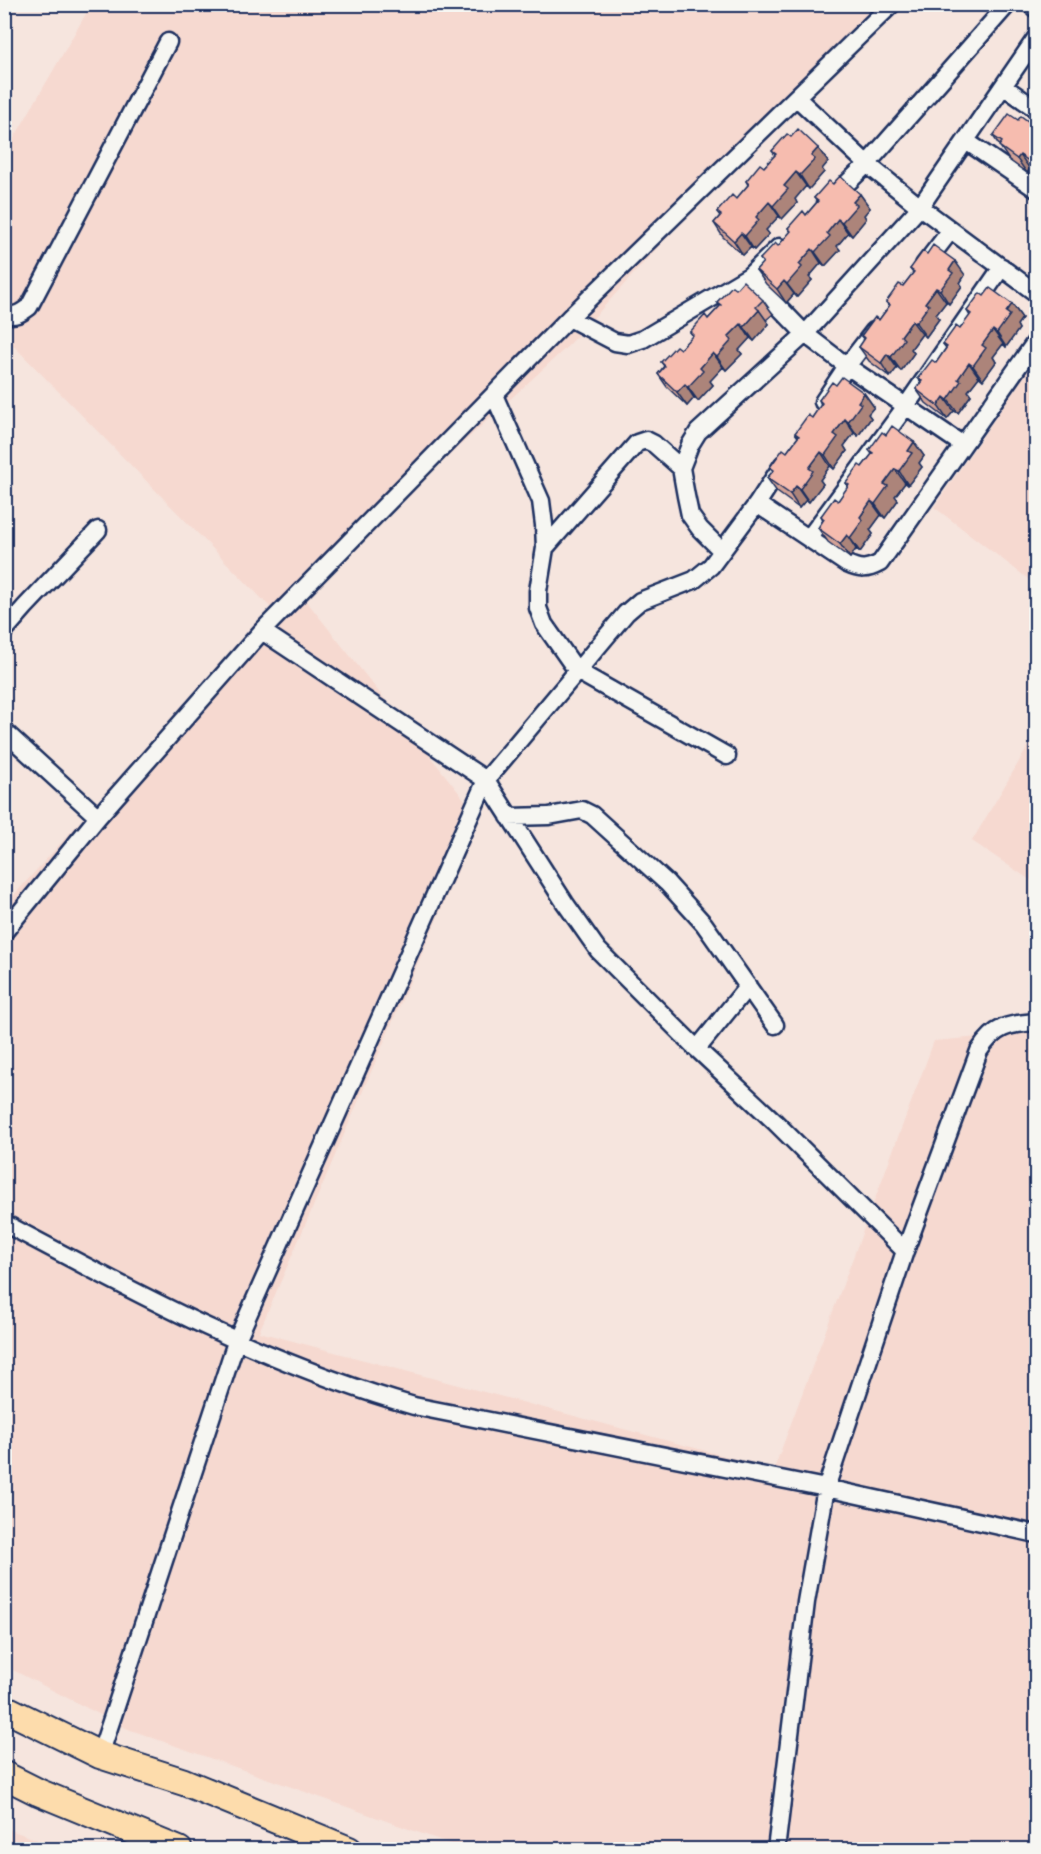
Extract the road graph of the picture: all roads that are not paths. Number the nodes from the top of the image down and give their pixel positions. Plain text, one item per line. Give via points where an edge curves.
1 (892, 4) edge
2 (1008, 4) edge
3 (1030, 4) edge
4 (1036, 9) edge
5 (1036, 38) edge
6 (168, 42) dead end
7 (1003, 86) junction
8 (797, 98) junction
9 (1036, 109) edge
10 (966, 141) junction
11 (867, 164) junction
12 (1036, 189) edge
13 (825, 204) edge
14 (920, 207) junction
15 (951, 230) junction
16 (791, 236) edge
17 (1002, 267) junction
18 (916, 275) edge
19 (749, 276) junction
20 (1036, 293) edge
21 (4, 313) edge
22 (569, 318) junction
23 (882, 320) edge
24 (805, 334) junction
25 (1036, 341) edge
26 (847, 366) junction
27 (494, 395) junction
28 (906, 406) junction
29 (815, 415) edge
30 (963, 445) junction
31 (789, 454) edge
32 (681, 468) junction
33 (757, 504) junction
34 (98, 530) dead end
35 (809, 538) junction
36 (545, 548) junction
37 (722, 551) junction
38 (4, 631) edge
39 (262, 631) junction
40 (577, 671) junction
41 (4, 731) edge
42 (727, 756) dead end
43 (486, 780) junction
44 (98, 817) junction
45 (509, 817) junction
46 (4, 932) edge
47 (748, 986) junction
48 (1036, 1022) edge
49 (775, 1025) dead end
50 (697, 1049) junction
51 (4, 1223) edge
52 (905, 1251) junction
53 (236, 1341) junction
54 (826, 1488) junction
55 (1036, 1534) edge
56 (4, 1707) edge
57 (100, 1755) junction
58 (4, 1775) edge
59 (179, 1850) edge
60 (349, 1850) edge
61 (776, 1850) edge

1 - 8 street
2 - 11 street
3 - 4 street
5 - 7 street
6 - 21 street via 29,308 20,315
7 - 9 street
7 - 10 street
8 - 11 street
8 - 22 street
10 - 12 street
10 - 14 street
11 - 13 street
11 - 14 street
14 - 15 street
14 - 24 street
15 - 17 street
15 - 18 street
16 - 19 street
17 - 20 street
17 - 28 street
19 - 22 street via 628,344 615,342
19 - 24 street
22 - 27 street
23 - 26 street
24 - 26 street
24 - 32 street via 698,432
25 - 30 street
26 - 28 street
26 - 29 street
27 - 36 street via 541,501
27 - 39 street
28 - 30 street
28 - 35 street
30 - 35 street via 880,563 859,569
31 - 33 street
32 - 36 street via 654,444 646,440 637,443
32 - 37 street via 690,515
33 - 35 street
33 - 37 street
34 - 38 street
36 - 40 street via 538,608 544,624
37 - 40 street via 694,580 640,601
39 - 43 street
39 - 44 street
40 - 42 street
40 - 43 street
41 - 44 street
43 - 45 street
43 - 53 street
44 - 46 street
45 - 47 street via 582,810 592,815 675,891
45 - 50 street via 598,950
47 - 49 street
47 - 50 street
48 - 52 street via 1001,1028 979,1051
50 - 52 street
51 - 53 street
52 - 54 street
53 - 54 street via 383,1398 414,1406
53 - 57 street
54 - 55 street
54 - 61 street via 806,1602
56 - 57 main road
57 - 60 main road via 184,1782
58 - 59 main road

